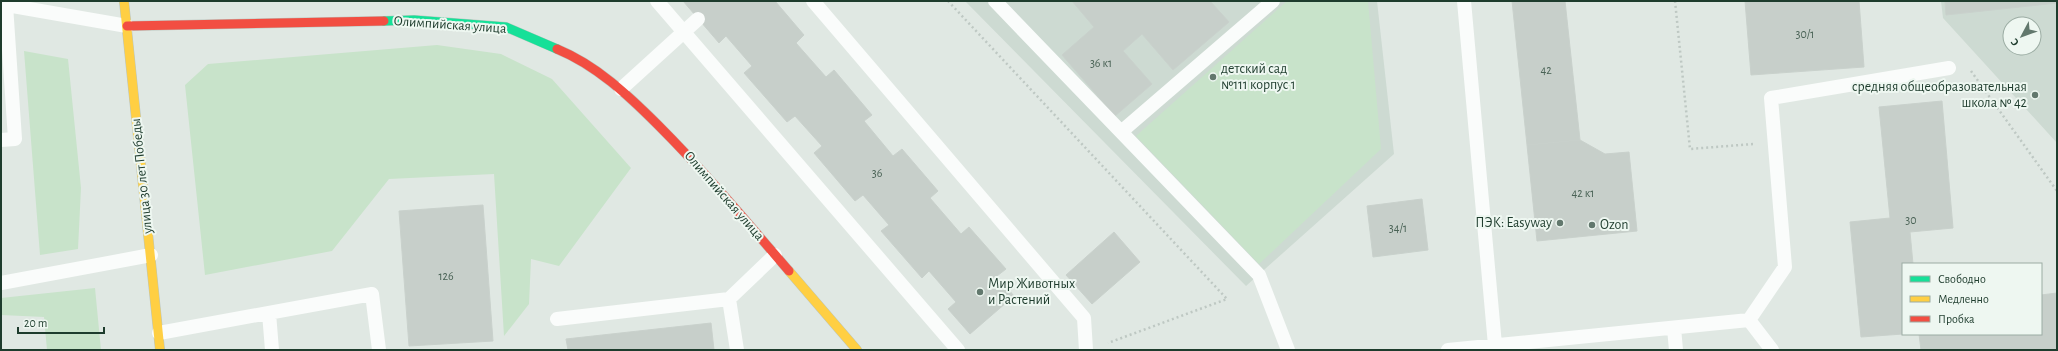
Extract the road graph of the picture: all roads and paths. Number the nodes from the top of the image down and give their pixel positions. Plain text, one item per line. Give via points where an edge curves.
1 (117, 1) edge
2 (124, 1) edge
3 (657, 1) edge
4 (812, 1) edge
5 (948, 1) edge
6 (995, 1) edge
7 (1273, 1) edge
8 (1464, 1) edge
9 (1675, 1) edge
10 (4, 4) edge
11 (698, 19) dead end
12 (127, 26) junction
13 (684, 32) junction
14 (1948, 68) joint
15 (621, 89) junction
16 (1122, 132) junction
17 (1, 140) edge
18 (1775, 142) junction
19 (2057, 191) edge
20 (151, 255) junction
21 (775, 255) junction
22 (1, 283) edge
23 (729, 299) junction
24 (269, 313) junction
25 (557, 319) dead end
26 (1749, 320) junction
27 (1674, 328) junction
28 (159, 333) junction
29 (1104, 345) dead end
30 (1495, 345) junction
31 (852, 347) edge
32 (160, 350) edge
33 (272, 350) edge
34 (379, 350) edge
35 (737, 350) edge
36 (958, 350) edge
37 (1086, 350) edge
38 (1288, 350) edge
39 (1448, 350) edge
40 (1676, 350) edge
41 (1772, 350) edge

1 - 12 street
2 - 12 street, улица 30 лет Победы
3 - 13 lane
4 - 37 lane via 1084,318
5 - 29 path via 1227,298
6 - 16 lane
7 - 16 lane
8 - 30 lane
9 - 18 path via 1690,148
10 - 12 lane
10 - 17 lane via 16,139
11 - 13 lane
12 - 15 street, Олимпийская улица via 414,20 506,27 572,55
12 - 20 street, улица 30 лет Победы
13 - 15 lane
13 - 36 lane
14 - 18 lane via 1771,98
14 - 19 path via 1968,66
15 - 21 street, Олимпийская улица via 698,165
16 - 38 lane via 1259,275
18 - 26 lane via 1786,267
20 - 22 lane
20 - 28 street, улица 30 лет Победы
21 - 23 lane
21 - 31 street, Олимпийская улица
23 - 25 lane
23 - 35 lane
24 - 28 lane
24 - 33 lane
24 - 34 lane via 372,294
26 - 27 lane
26 - 41 lane
27 - 30 lane
27 - 40 lane
28 - 32 street, улица 30 лет Победы
30 - 39 lane

